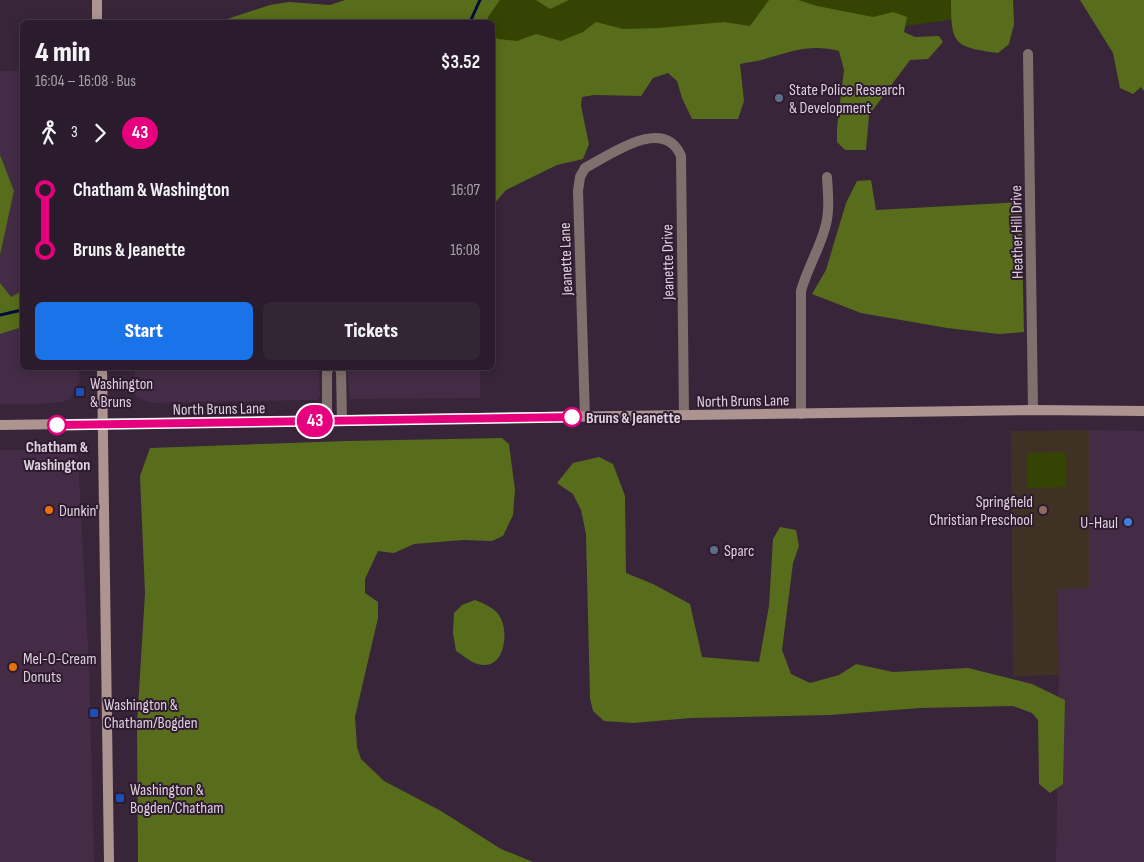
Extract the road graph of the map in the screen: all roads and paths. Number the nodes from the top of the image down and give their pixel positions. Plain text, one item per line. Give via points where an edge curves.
1 (97, 0) edge
2 (97, 20) edge
3 (1028, 54) dead end
4 (643, 138) joint
5 (827, 177) dead end
6 (102, 370) edge
7 (328, 370) edge
8 (340, 370) edge
9 (1033, 410) junction
10 (1144, 411) edge
11 (801, 414) junction
12 (684, 415) junction
13 (585, 417) junction
14 (342, 420) junction
15 (328, 421) junction
16 (103, 424) junction
17 (0, 425) edge
18 (109, 862) edge

1 - 2 main road
3 - 9 street, Heather Hill Drive
4 - 12 street, Jeanette Drive via 659,137 670,141 677,146 681,156
4 - 13 street, Jeanette Lane via 585,168 580,177
5 - 11 street via 826,226 801,290
6 - 16 main road
7 - 15 street
8 - 14 street
9 - 10 main road, North Bruns Lane
9 - 11 main road, North Bruns Lane
11 - 12 main road, North Bruns Lane
12 - 13 main road, North Bruns Lane
13 - 14 main road, North Bruns Lane
14 - 15 main road, North Bruns Lane
15 - 16 main road, North Bruns Lane
16 - 17 main road, North Bruns Lane
16 - 18 main road

